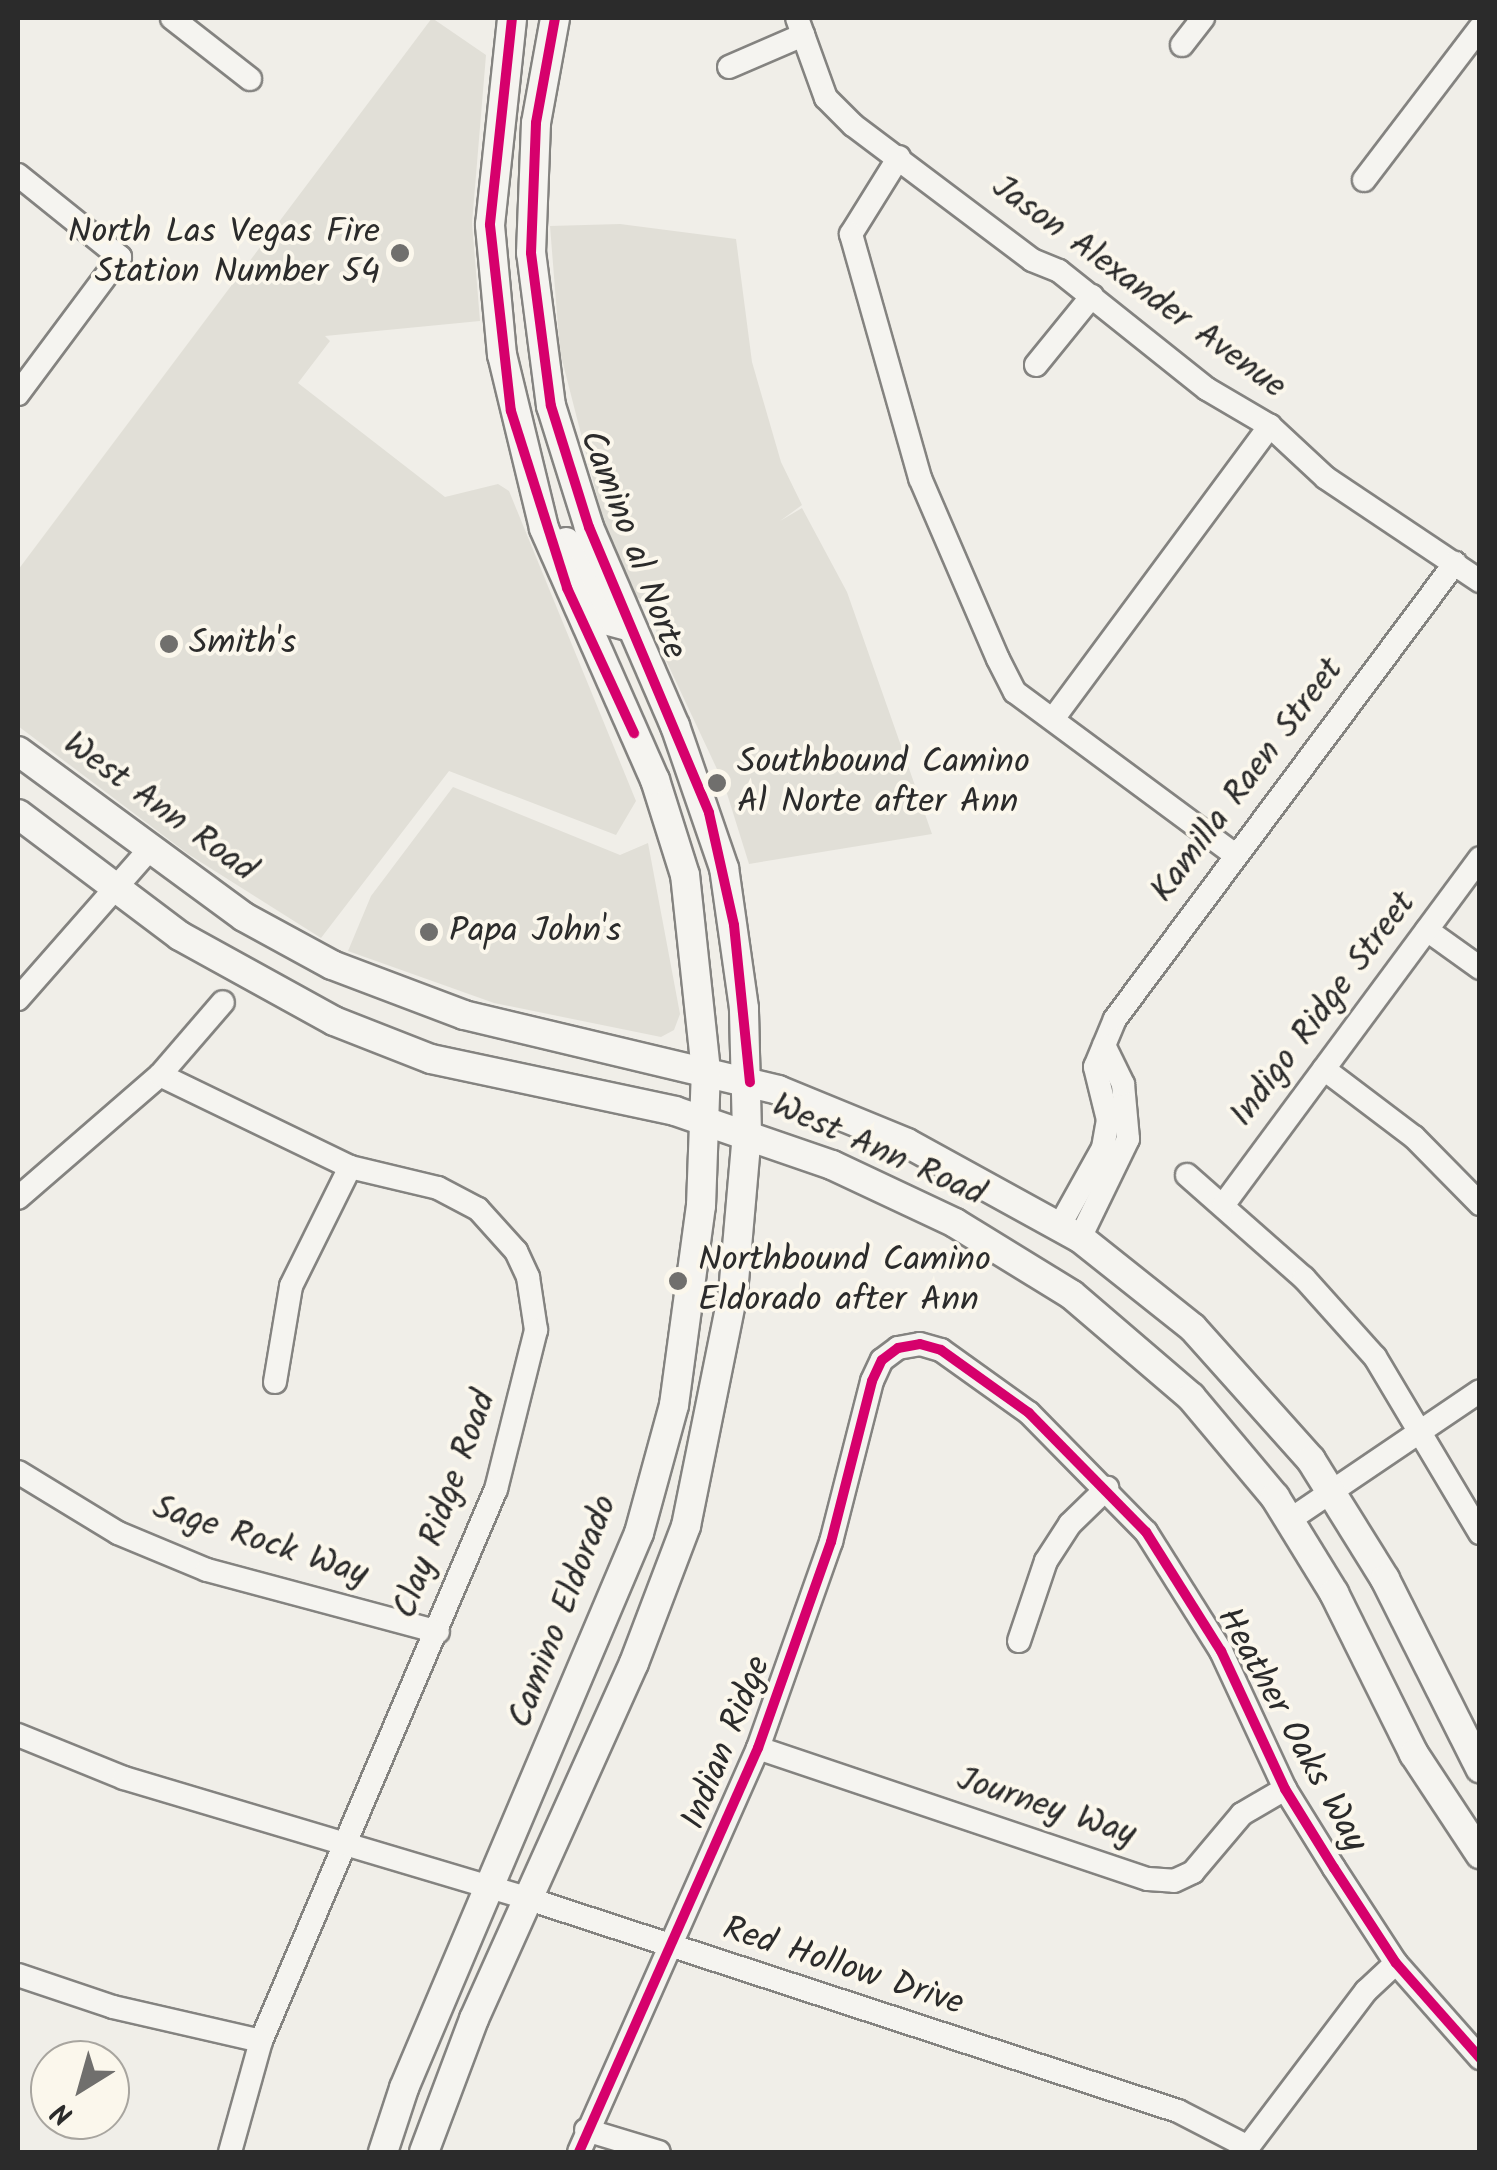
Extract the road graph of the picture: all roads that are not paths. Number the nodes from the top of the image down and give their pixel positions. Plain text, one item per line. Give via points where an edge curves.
1 (172, 18) edge
2 (512, 18) edge
3 (555, 18) edge
4 (1203, 18) edge
5 (800, 26) edge
6 (1480, 28) edge
7 (1182, 44) dead end
8 (729, 67) dead end
9 (250, 79) dead end
10 (899, 157) junction
11 (18, 175) edge
12 (1364, 180) dead end
13 (1092, 296) junction
14 (1036, 365) dead end
15 (18, 394) edge
16 (1270, 426) junction
17 (544, 528) junction
18 (1455, 563) junction
19 (1480, 582) edge
20 (631, 627) junction
21 (595, 648) junction
22 (1053, 719) junction
23 (18, 751) edge
24 (698, 784) junction
25 (18, 814) edge
26 (150, 849) junction
27 (1235, 855) junction
28 (1480, 858) edge
29 (116, 889) junction
30 (1427, 930) junction
31 (1480, 968) edge
32 (18, 999) edge
33 (223, 1002) dead end
34 (1324, 1069) junction
35 (706, 1070) junction
36 (160, 1074) junction
37 (750, 1082) junction
38 (706, 1121) junction
39 (747, 1134) junction
40 (350, 1167) junction
41 (1187, 1176) dead end
42 (18, 1198) edge
43 (1224, 1204) junction
44 (1480, 1204) edge
45 (1070, 1232) junction
46 (898, 1348) joint
47 (275, 1382) dead end
48 (1480, 1391) edge
49 (1421, 1428) junction
50 (18, 1472) edge
51 (1107, 1488) junction
52 (1332, 1490) junction
53 (1291, 1520) junction
54 (1480, 1532) edge
55 (438, 1632) junction
56 (1019, 1642) dead end
57 (18, 1735) edge
58 (758, 1748) junction
59 (1480, 1768) edge
60 (1285, 1789) junction
61 (344, 1842) junction
62 (1480, 1854) edge
63 (493, 1888) junction
64 (529, 1899) junction
65 (672, 1949) junction
66 (1396, 1963) junction
67 (18, 1975) edge
68 (260, 2041) junction
69 (1480, 2058) edge
70 (586, 2130) junction
71 (230, 2152) edge
72 (383, 2152) edge
73 (424, 2152) edge
74 (579, 2152) edge
75 (659, 2152) edge

1 - 9 street
2 - 17 main road, Camino al Norte via 494,140 493,291 510,411
3 - 20 main road, Camino al Norte via 532,179 539,334 568,466
4 - 7 street
5 - 8 street
5 - 10 street, Jason Alexander Avenue via 826,98
6 - 12 street
10 - 13 street, Jason Alexander Avenue via 1032,260
10 - 22 street via 851,234 863,286 920,478 998,659 1015,692
11 - 15 street via 120,257
13 - 14 street
13 - 16 street, Jason Alexander Avenue via 1207,389
16 - 18 street, Jason Alexander Avenue via 1326,478
16 - 22 street
17 - 20 main road via 569,544 605,620
17 - 21 main road, Camino al Norte
18 - 19 street, Jason Alexander Avenue
18 - 27 street, Kamilla Raen Street
20 - 24 main road, Camino al Norte
21 - 24 main road via 613,655 635,683 663,742
21 - 35 main road, Camino al Norte via 655,780 685,875
22 - 27 street
23 - 26 main road, West Ann Road
24 - 37 main road, Camino al Norte via 728,889
25 - 29 main road, West Ann Road
26 - 29 street
26 - 35 main road, West Ann Road via 276,936 402,995 503,1026
27 - 45 street, Kamilla Raen Street via 1114,1019 1104,1046 1123,1084 1128,1139
28 - 30 street, Indigo Ridge Street
29 - 32 street
29 - 38 main road, West Ann Road via 256,982 414,1053
30 - 31 street
30 - 34 street, Indigo Ridge Street
33 - 36 street
34 - 43 street, Indigo Ridge Street
34 - 44 street via 1414,1137
35 - 37 main road, West Ann Road
35 - 38 main road, Camino Eldorado
36 - 40 street, Clay Ridge Road
36 - 42 street
37 - 39 main road, Camino al Norte
37 - 45 main road, West Ann Road via 907,1143
38 - 39 main road, West Ann Road
38 - 63 main road, Camino Eldorado via 689,1314 655,1478 616,1594
39 - 53 main road, West Ann Road via 942,1216 1072,1295 1191,1397
39 - 64 main road via 733,1293 686,1526
40 - 47 street via 290,1286
40 - 55 street, Clay Ridge Road via 438,1188 478,1209 516,1251 534,1300 535,1344 521,1407 496,1490
41 - 43 street
43 - 49 street via 1375,1357
45 - 52 main road, West Ann Road via 1221,1356
46 - 51 street, Heather Oaks Way via 941,1350 1029,1413
46 - 58 street, Indian Ridge via 882,1360 872,1381 831,1542
48 - 49 street
49 - 52 street
49 - 54 street
50 - 55 street, Sage Rock Way via 118,1533 207,1570
51 - 56 street via 1070,1524 1046,1561
51 - 60 street, Heather Oaks Way via 1146,1532 1221,1651
52 - 53 street
52 - 59 main road, West Ann Road
53 - 62 main road, West Ann Road via 1414,1754
55 - 61 street, Clay Ridge Road
57 - 61 street, Red Hollow Drive via 124,1778
58 - 60 street, Journey Way via 1148,1879 1174,1881 1193,1872 1242,1814
58 - 65 street, Indian Ridge
60 - 66 street, Heather Oaks Way
61 - 63 street, Red Hollow Drive
61 - 68 street, Clay Ridge Road
63 - 64 street, Red Hollow Drive
63 - 72 main road, Camino Eldorado via 404,2088
64 - 65 street, Red Hollow Drive
64 - 73 main road
65 - 66 street, Red Hollow Drive via 1178,2111 1248,2147 1366,1991
65 - 70 street, Indian Ridge
66 - 69 street, Heather Oaks Way
67 - 68 street via 113,2007
68 - 71 street, Clay Ridge Road
70 - 74 street, Indian Ridge
70 - 75 street

